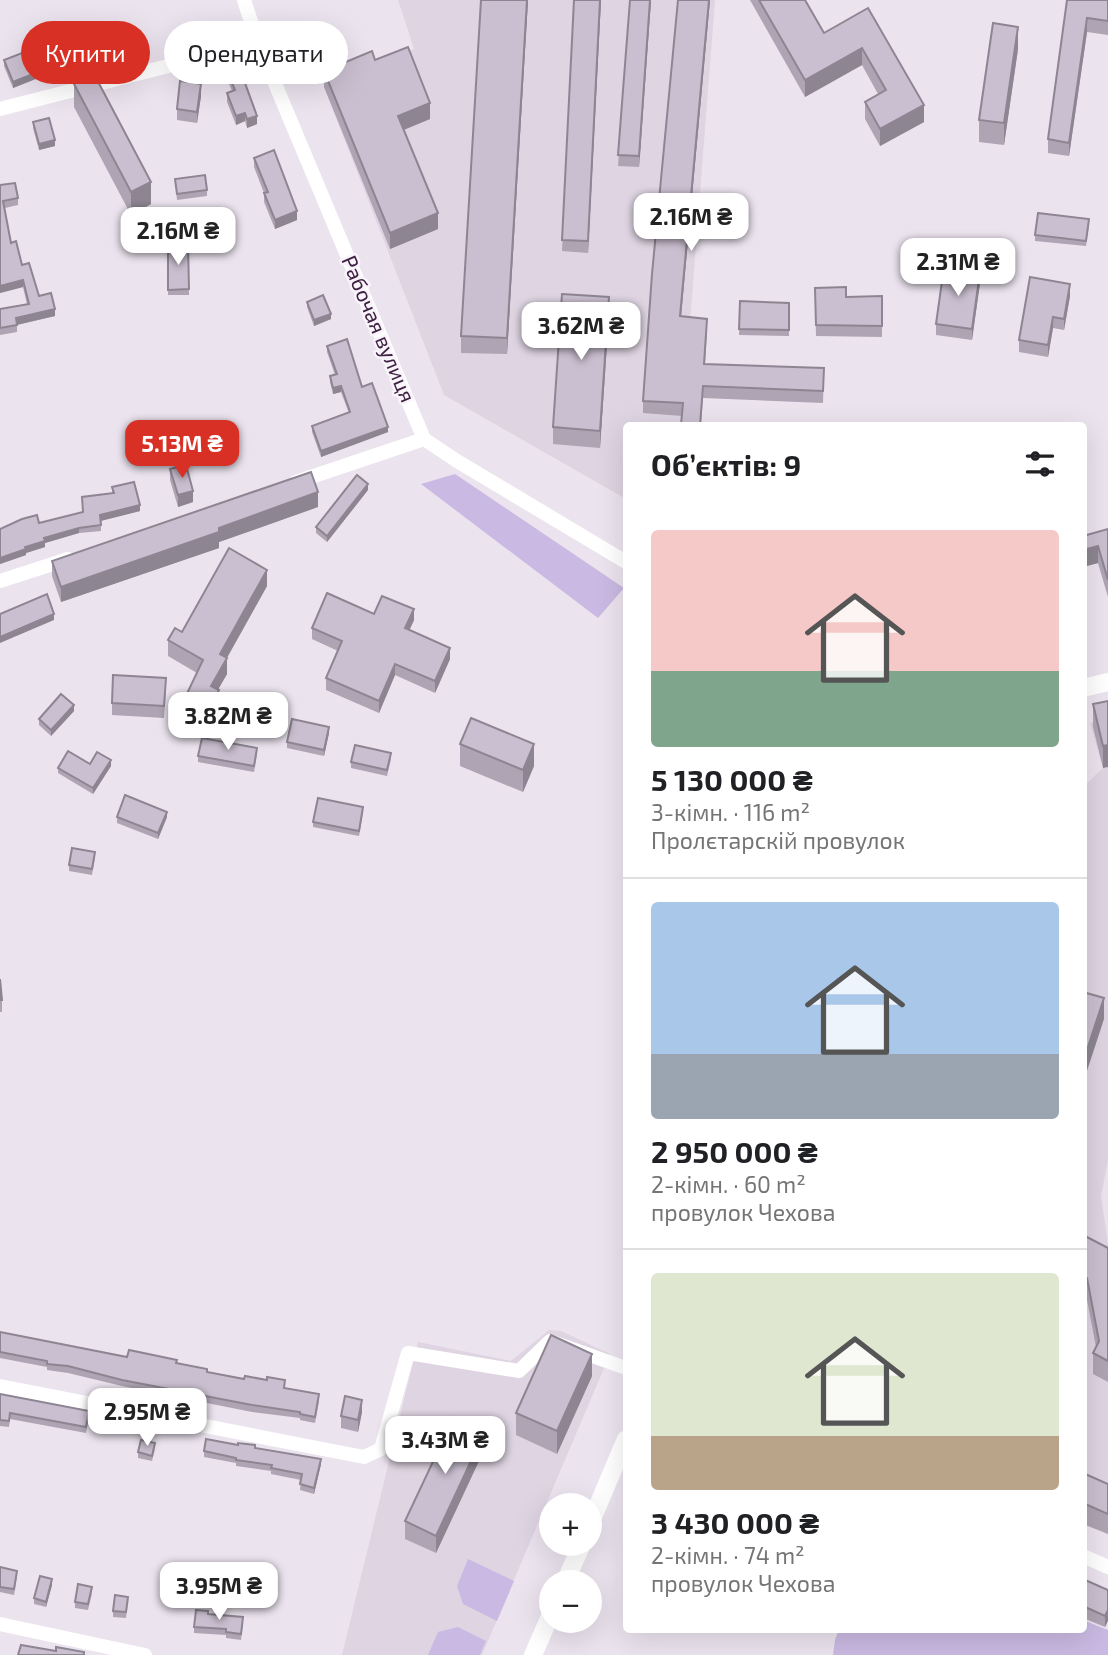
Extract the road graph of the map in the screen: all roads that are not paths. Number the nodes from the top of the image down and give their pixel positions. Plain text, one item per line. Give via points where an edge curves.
1 (244, 0) edge
2 (251, 21) edge
3 (164, 67) edge
4 (275, 84) edge
5 (0, 109) edge
6 (424, 439) junction
7 (281, 487) edge
8 (76, 556) edge
9 (623, 560) edge
10 (0, 581) edge
11 (1108, 682) edge
12 (1087, 687) edge
13 (623, 1367) edge
14 (0, 1386) edge
15 (623, 1446) edge
16 (602, 1496) edge
17 (1087, 1558) edge
18 (1108, 1567) edge
19 (0, 1624) edge
20 (543, 1633) edge
21 (145, 1655) edge
22 (533, 1655) edge

1 - 2 street, Рабочая вулиця
3 - 5 street
4 - 6 street, Рабочая вулиця
6 - 7 street
6 - 9 street
8 - 10 street
11 - 12 street
13 - 14 street via 550,1341 519,1371 408,1353 381,1449 364,1457
15 - 16 street
17 - 18 street
19 - 21 street
20 - 22 street

